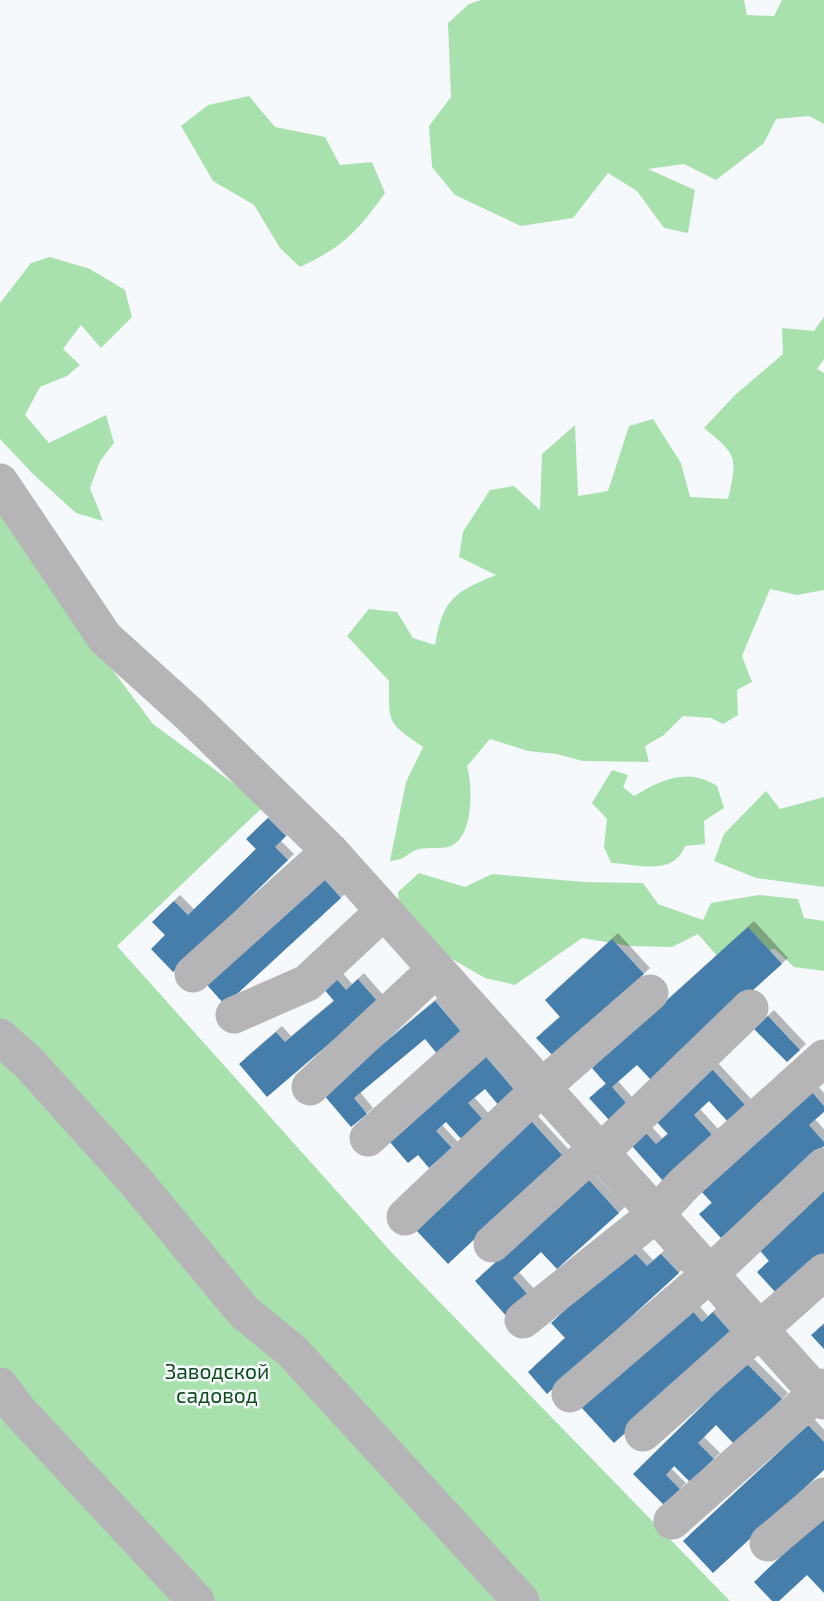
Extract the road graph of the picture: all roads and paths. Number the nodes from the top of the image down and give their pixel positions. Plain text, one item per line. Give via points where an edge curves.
1 (0, 482) edge
2 (331, 851) junction
3 (384, 911) junction
4 (436, 969) junction
5 (193, 974) dead end
6 (650, 993) dead end
7 (750, 1008) dead end
8 (234, 1015) dead end
9 (490, 1028) junction
10 (0, 1037) edge
11 (824, 1058) edge
12 (310, 1087) dead end
13 (542, 1087) junction
14 (368, 1138) dead end
15 (601, 1152) junction
16 (824, 1166) edge
17 (656, 1214) junction
18 (405, 1217) dead end
19 (492, 1244) dead end
20 (824, 1272) edge
21 (710, 1274) junction
22 (523, 1320) dead end
23 (759, 1328) junction
24 (570, 1394) dead end
25 (822, 1394) edge
26 (6, 1406) edge
27 (643, 1433) dead end
28 (824, 1496) edge
29 (672, 1521) dead end
30 (768, 1543) dead end
31 (196, 1601) edge
32 (521, 1601) edge

1 - 2 lane via 105,638
2 - 3 lane
2 - 5 lane
3 - 4 lane
3 - 8 lane via 307,983
4 - 9 lane
4 - 12 lane
6 - 13 lane
7 - 15 lane
9 - 13 lane
9 - 14 lane
10 - 32 lane via 127,1172 244,1312 292,1350
11 - 17 lane
13 - 15 lane
13 - 18 lane
15 - 17 lane
15 - 19 lane via 584,1160
16 - 21 lane
17 - 21 lane
17 - 22 lane
20 - 23 lane
21 - 23 lane
21 - 24 lane
23 - 25 lane
23 - 27 lane
25 - 29 lane
26 - 31 lane
28 - 30 lane

